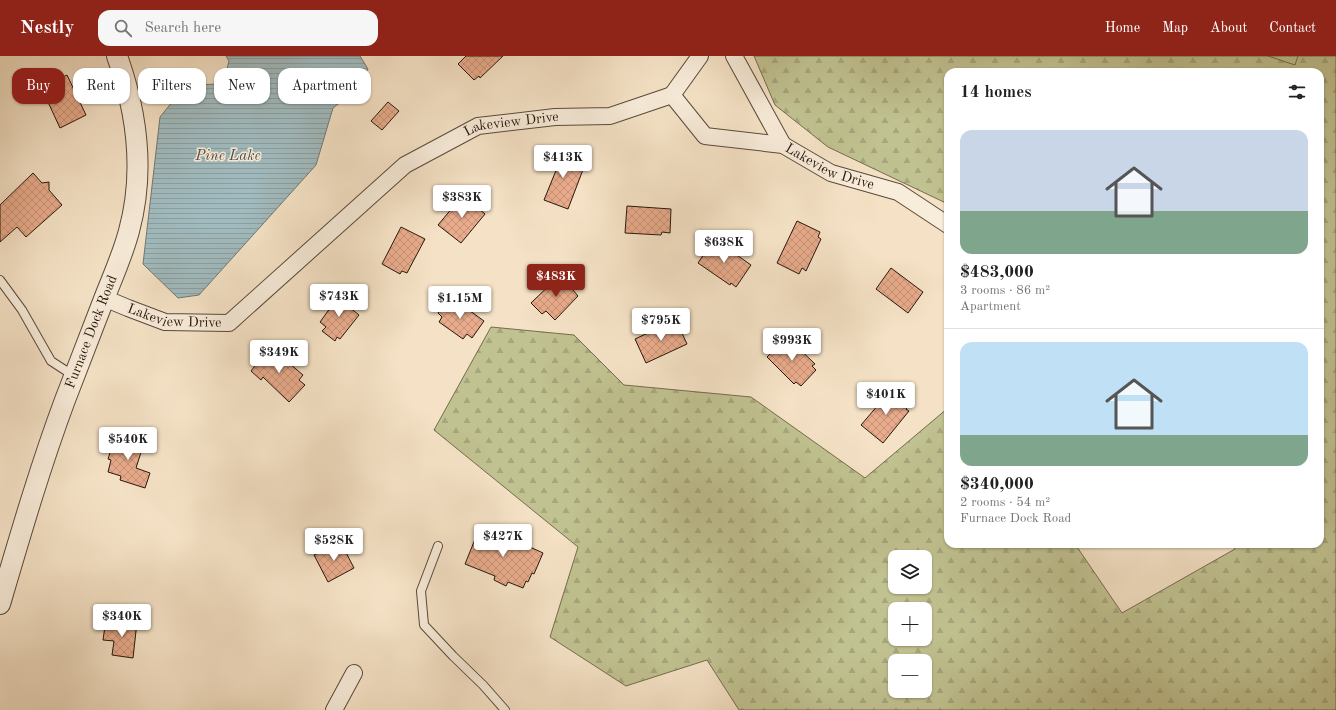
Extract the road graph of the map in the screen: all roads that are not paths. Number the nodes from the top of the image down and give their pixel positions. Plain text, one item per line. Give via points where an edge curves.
1 (117, 56) edge
2 (700, 56) edge
3 (734, 56) edge
4 (672, 94) junction
5 (783, 145) junction
6 (944, 222) edge
7 (0, 280) edge
8 (104, 298) junction
9 (74, 377) junction
10 (438, 546) dead end
11 (0, 604) edge
12 (354, 673) dead end
13 (334, 710) edge
14 (505, 710) edge

1 - 8 street, Furnace Dock Road via 133,111 138,168 129,230 121,258
2 - 4 street
3 - 5 street
4 - 5 street, Lakeview Drive via 706,136
4 - 8 street, Lakeview Drive via 610,116 555,117 478,126 405,165 228,323 165,322
5 - 6 street, Lakeview Drive via 831,173 898,192
7 - 9 lane via 22,310 51,361
8 - 9 street, Furnace Dock Road
9 - 11 street, Furnace Dock Road via 37,481
10 - 14 lane via 422,591 424,625 484,685
12 - 13 street

